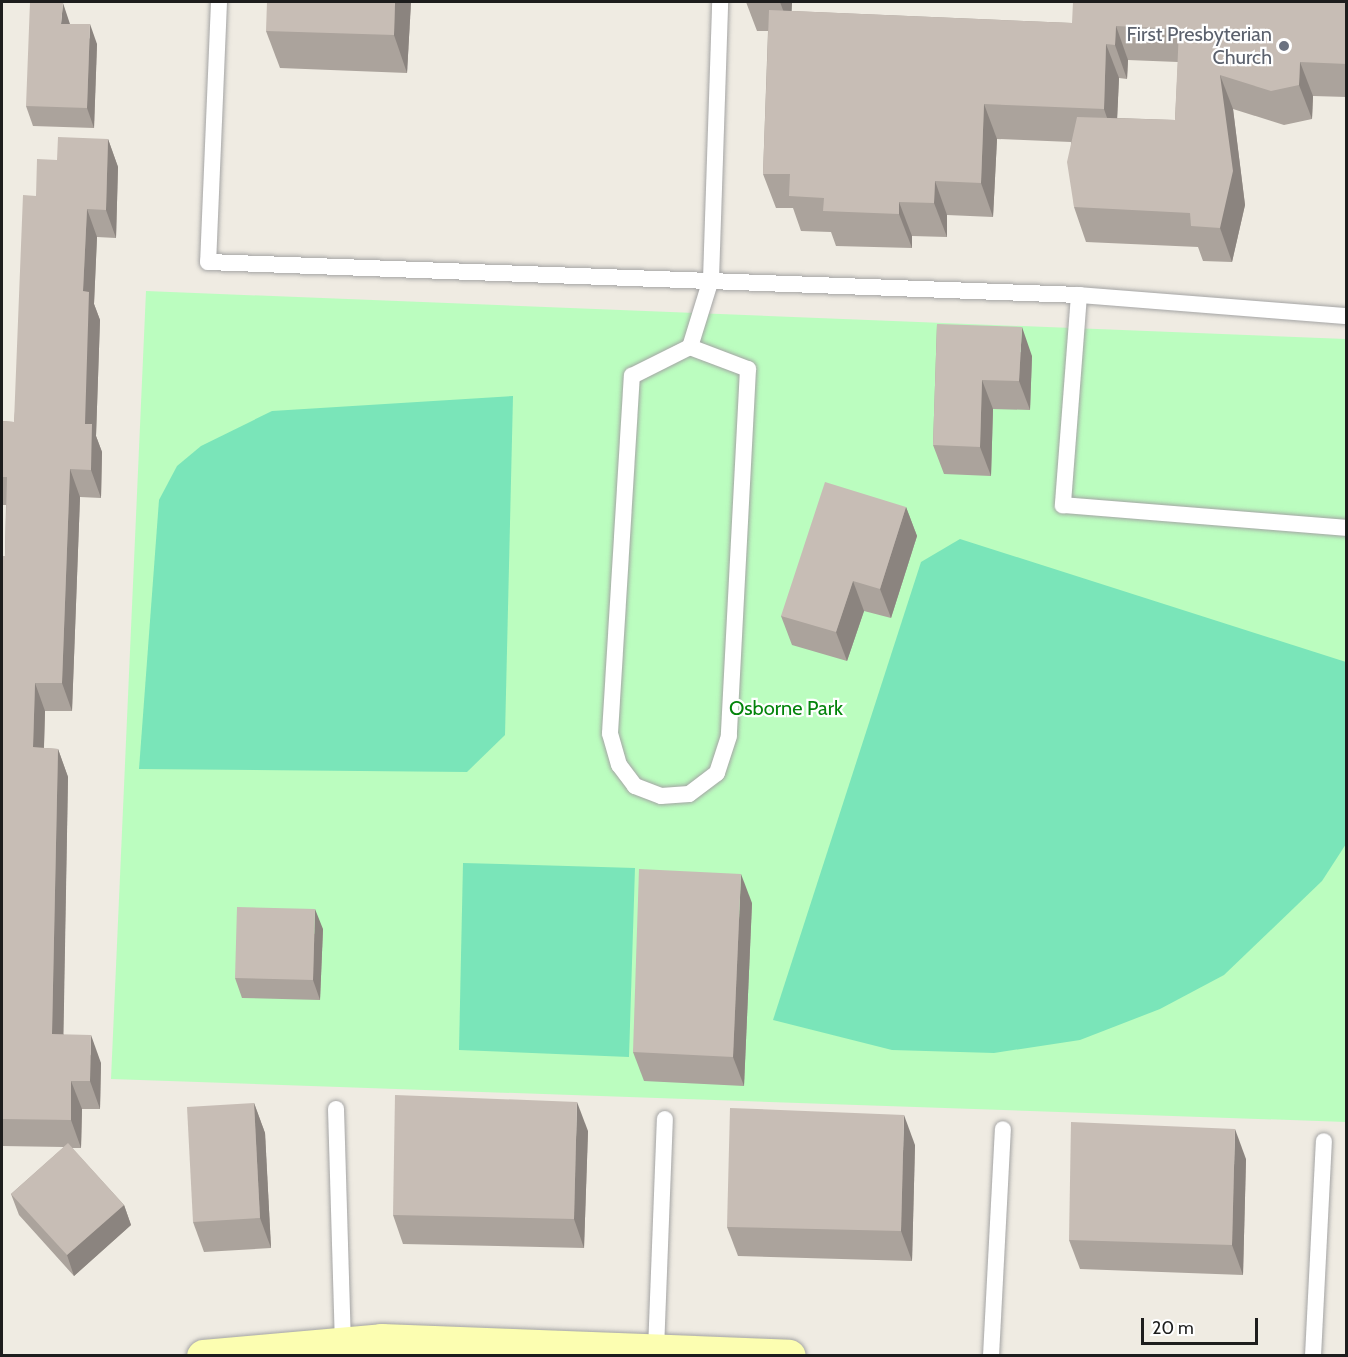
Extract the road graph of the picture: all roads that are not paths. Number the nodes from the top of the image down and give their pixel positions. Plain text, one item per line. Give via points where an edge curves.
1 (219, 2) edge
2 (720, 2) edge
3 (711, 279) junction
4 (1079, 295) junction
5 (1347, 316) edge
6 (690, 347) junction
7 (1347, 528) edge
8 (336, 1109) dead end
9 (665, 1119) dead end
10 (1003, 1130) dead end
11 (1324, 1140) dead end
12 (343, 1342) junction
13 (656, 1350) junction
14 (259, 1351) edge
15 (622, 1352) edge
16 (203, 1356) edge
17 (789, 1356) edge
18 (992, 1356) edge
19 (1313, 1356) edge

1 - 3 lane via 208,262
2 - 3 lane
3 - 4 lane
3 - 6 lane
4 - 5 lane
4 - 7 lane via 1063,505
6 - 6 lane via 632,376 610,733 619,765 634,786 661,796 689,794 717,773 729,736 748,369
8 - 12 lane
9 - 13 lane
10 - 18 lane
11 - 19 lane
12 - 14 street
12 - 15 street
13 - 15 street
13 - 17 street
14 - 16 street

